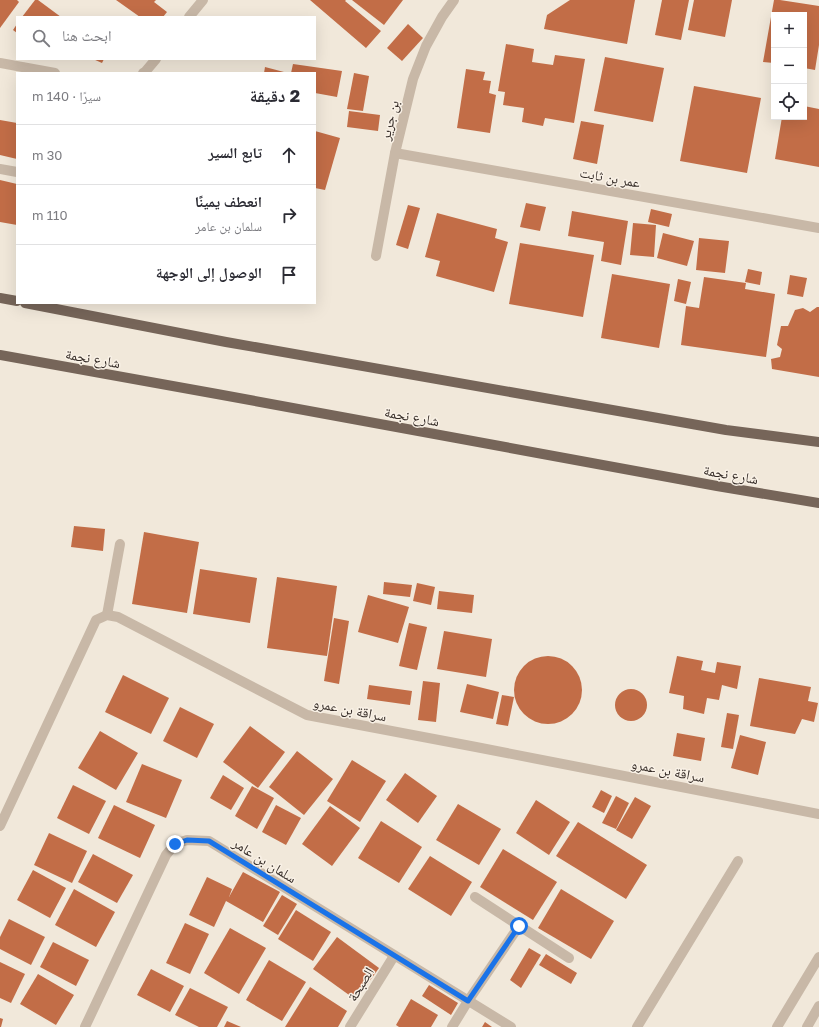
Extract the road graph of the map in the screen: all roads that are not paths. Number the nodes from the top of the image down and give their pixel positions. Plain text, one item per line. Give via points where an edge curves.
1 (203, 0) edge
2 (454, 0) edge
3 (190, 16) edge
4 (155, 60) edge
5 (0, 63) edge
6 (50, 72) edge
7 (146, 72) edge
8 (395, 153) junction
9 (0, 169) edge
10 (16, 172) edge
11 (819, 228) edge
12 (376, 256) dead end
13 (0, 298) edge
14 (16, 302) edge
15 (30, 304) edge
16 (0, 355) edge
17 (819, 442) edge
18 (819, 503) edge
19 (120, 544) dead end
20 (107, 615) junction
21 (819, 814) edge
22 (0, 826) edge
23 (738, 861) dead end
24 (475, 897) dead end
25 (519, 926) junction
26 (394, 956) junction
27 (819, 957) edge
28 (569, 958) dead end
29 (468, 1001) junction
30 (819, 1006) edge
31 (85, 1027) edge
32 (350, 1027) edge
33 (452, 1027) edge
34 (511, 1027) edge
35 (637, 1027) edge
36 (777, 1027) edge
37 (807, 1027) edge

1 - 3 street
2 - 8 street, بن جرير via 426,46 413,79
4 - 7 street
5 - 6 street
8 - 11 street, عمر بن ثابت
8 - 12 street, بن جرير
9 - 10 street
13 - 14 main road
15 - 17 main road via 226,342 726,430
16 - 18 main road, شارع نجمة
19 - 20 street
20 - 21 street, سراقة بن عمرو via 118,617 307,716 476,746
20 - 22 street via 96,620
23 - 35 street
24 - 25 street
25 - 28 street
25 - 29 street
26 - 29 street, سلمان بن عامر
26 - 31 street, سلمان بن عامر via 209,841 187,840 175,844 166,855
26 - 32 street, الصبحة
27 - 36 street
29 - 33 street
29 - 34 street, سلمان بن عامر
30 - 37 street

